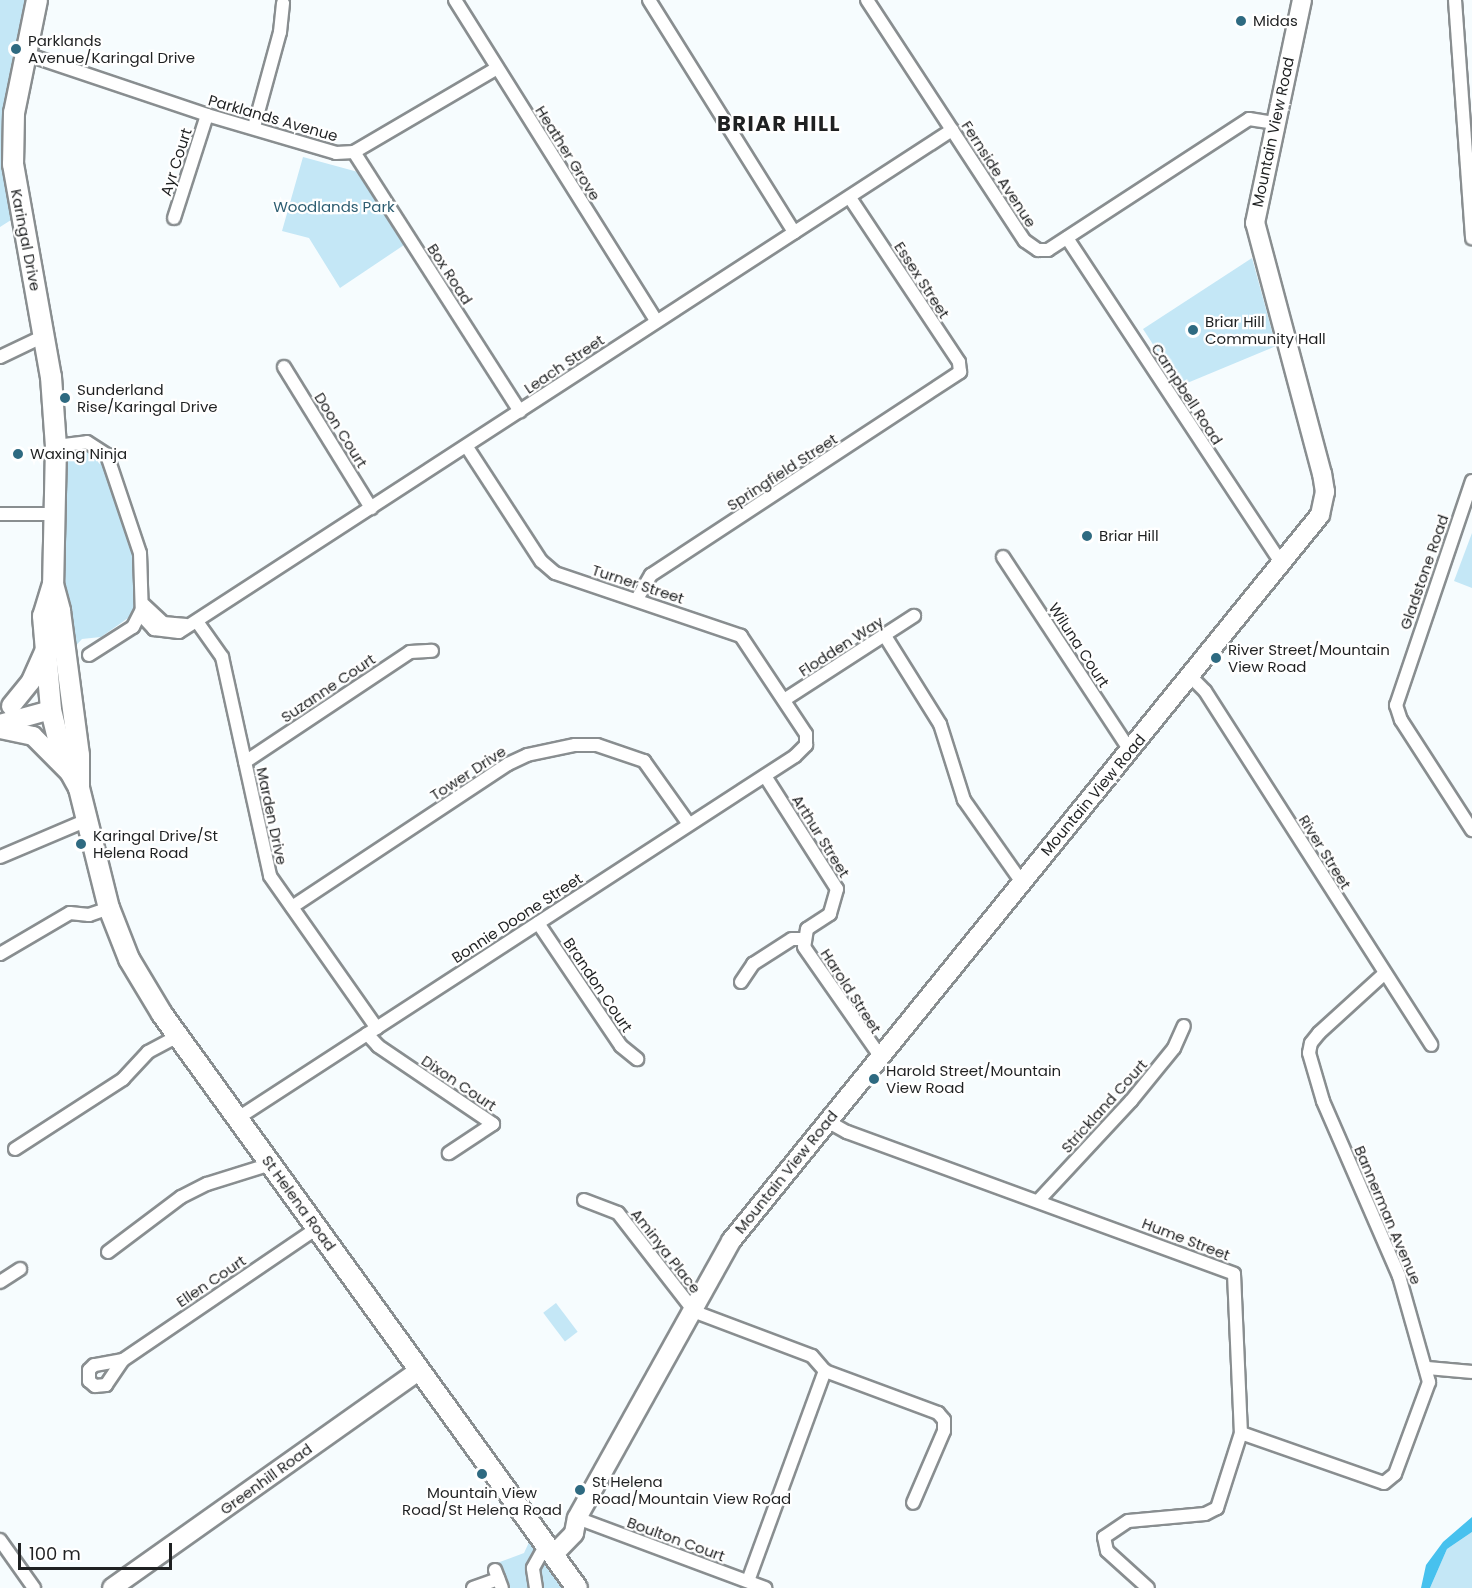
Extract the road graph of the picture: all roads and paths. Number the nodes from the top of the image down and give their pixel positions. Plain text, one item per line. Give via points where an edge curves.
1 (37, 0) edge
2 (455, 0) edge
3 (649, 0) edge
4 (867, 0) edge
5 (1302, 0) edge
6 (1447, 0) edge
7 (1455, 0) edge
8 (283, 3) dead end
9 (1455, 39) junction
10 (26, 54) junction
11 (497, 68) junction
12 (207, 116) junction
13 (1274, 123) junction
14 (254, 127) junction
15 (952, 130) junction
16 (354, 152) junction
17 (850, 198) junction
18 (174, 218) dead end
19 (794, 232) junction
20 (1067, 238) junction
21 (1472, 238) edge
22 (656, 321) junction
23 (44, 336) junction
24 (0, 357) edge
25 (284, 367) dead end
26 (954, 379) joint
27 (520, 412) junction
28 (56, 446) junction
29 (467, 447) junction
30 (1472, 481) edge
31 (371, 508) junction
32 (0, 514) edge
33 (55, 514) junction
34 (1003, 557) dead end
35 (1283, 565) junction
36 (53, 584) junction
37 (637, 599) junction
38 (144, 605) junction
39 (914, 616) dead end
40 (196, 624) junction
41 (885, 636) junction
42 (432, 651) dead end
43 (44, 652) junction
44 (89, 655) dead end
45 (1192, 678) junction
46 (69, 700) junction
47 (784, 700) junction
48 (49, 703) junction
49 (6, 709) edge
50 (0, 727) edge
51 (807, 740) joint
52 (1130, 750) junction
53 (245, 762) junction
54 (765, 776) junction
55 (75, 781) junction
56 (87, 820) junction
57 (689, 824) junction
58 (1472, 830) edge
59 (0, 857) edge
60 (1022, 881) junction
61 (291, 907) junction
62 (109, 908) junction
63 (538, 922) junction
64 (804, 939) junction
65 (0, 954) edge
66 (1385, 973) junction
67 (741, 982) dead end
68 (1184, 1026) dead end
69 (372, 1031) junction
70 (178, 1036) junction
71 (1431, 1045) dead end
72 (880, 1056) junction
73 (638, 1059) dead end
74 (238, 1118) junction
75 (827, 1121) junction
76 (15, 1149) dead end
77 (449, 1153) dead end
78 (271, 1164) junction
79 (584, 1200) dead end
80 (1038, 1201) junction
81 (317, 1228) junction
82 (108, 1252) dead end
83 (20, 1269) dead end
84 (0, 1282) edge
85 (691, 1309) junction
86 (123, 1360) dead end
87 (1428, 1368) junction
88 (420, 1370) junction
89 (825, 1371) junction
90 (1472, 1372) edge
91 (1240, 1433) junction
92 (913, 1503) dead end
93 (577, 1518) junction
94 (0, 1540) edge
95 (547, 1552) junction
96 (498, 1579) edge
97 (747, 1581) junction
98 (33, 1588) edge
99 (112, 1588) edge
100 (473, 1588) edge
101 (536, 1588) edge
102 (577, 1588) edge
103 (765, 1588) edge
104 (1148, 1588) edge

1 - 10 main road, Karingal Drive
2 - 11 street, Heather Grove
3 - 19 street
4 - 15 street, Fernside Avenue
5 - 13 street, Mountain View Road
6 - 9 street
7 - 9 street
8 - 14 street via 280,32
9 - 21 street
10 - 12 street, Parklands Avenue
10 - 23 main road, Karingal Drive via 14,113 13,164
11 - 16 street, Parklands Avenue
11 - 22 street, Heather Grove
12 - 14 street, Parklands Avenue
12 - 18 street, Ayr Court
13 - 20 street, Fernside Avenue via 1249,119
13 - 35 street, Mountain View Road via 1256,206 1256,232 1325,492 1316,524
14 - 16 street, Parklands Avenue via 336,153
15 - 17 street, Leach Street
15 - 20 street, Fernside Avenue via 1031,247 1048,250
16 - 27 street, Box Road
17 - 19 street, Leach Street
17 - 26 street, Essex Street via 958,362 960,372
19 - 22 street, Leach Street
20 - 35 street, Campbell Road
22 - 27 street, Leach Street
23 - 24 street
23 - 28 main road, Karingal Drive
25 - 31 street, Doon Court
26 - 37 street, Springfield Street via 651,575
27 - 29 street, Leach Street
28 - 33 main road, Karingal Drive
28 - 38 street via 87,442 107,455 138,541
29 - 31 street, Leach Street
29 - 37 street, Turner Street via 547,567 564,577
30 - 58 street, Gladstone Road via 1396,705 1401,720
31 - 40 street, Leach Street
32 - 33 street
33 - 36 main road, Karingal Drive
34 - 52 street, Wiluna Court
35 - 45 street, Mountain View Road
36 - 43 main road, Karingal Drive via 44,608
36 - 46 main road, Karingal Drive via 60,611
37 - 47 street, Turner Street via 738,634
38 - 40 street via 162,628
38 - 44 street via 133,627
39 - 41 street, Flodden Way
40 - 53 street, Marden Drive via 222,657
41 - 47 street, Flodden Way
41 - 60 street via 939,723 964,800
42 - 53 street, Suzanne Court via 410,652
43 - 48 main road, Karingal Drive
43 - 49 street via 31,681
45 - 52 street, Mountain View Road
45 - 66 street, River Street via 1205,691
46 - 48 main road
46 - 55 main road, St Helena Road via 79,755
47 - 51 street, Turner Street
48 - 49 street
48 - 50 street
48 - 55 main road, St Helena Road
50 - 55 street via 33,736
51 - 54 street, Bonnie Doone Street via 802,751
52 - 60 street, Mountain View Road
53 - 61 street, Marden Drive via 268,870
54 - 57 street, Bonnie Doone Street
54 - 64 street, Arthur Street via 837,889 830,914 807,929
55 - 56 main road, St Helena Road
56 - 59 street
56 - 62 main road, St Helena Road
57 - 61 street, Tower Drive via 644,761 597,745 575,745 527,755
57 - 63 street, Bonnie Doone Street
60 - 72 street, Mountain View Road
61 - 69 street, Marden Drive
62 - 65 street via 89,915 70,913
62 - 70 main road, St Helena Road via 129,960
63 - 69 street, Bonnie Doone Street
63 - 73 street, Brandon Court via 621,1047
64 - 67 street via 792,939 753,964
64 - 72 street, Harold Street via 817,966
66 - 71 street, River Street
66 - 87 street, Bannerman Avenue via 1319,1033 1309,1053 1323,1101 1399,1276
68 - 80 street, Strickland Court via 1174,1048 1131,1101
69 - 74 street, Bonnie Doone Street
69 - 77 street, Dixon Court via 378,1046 493,1124
70 - 74 main road, St Helena Road
70 - 76 street via 148,1052 123,1080
72 - 75 street, Mountain View Road
74 - 78 main road, St Helena Road
75 - 80 street, Hume Street via 847,1132
75 - 85 street, Mountain View Road via 731,1241
78 - 81 main road, St Helena Road
78 - 82 street via 207,1184 181,1197
79 - 85 street, Aminya Place via 601,1203 618,1213
80 - 91 street, Hume Street via 1234,1274
81 - 86 street, Ellen Court
81 - 88 main road, St Helena Road
83 - 84 street
85 - 89 street via 812,1356
85 - 93 street, Mountain View Road
87 - 90 street
87 - 91 street, Bannerman Avenue via 1429,1382 1395,1474 1387,1482 1375,1483
88 - 95 main road, St Helena Road
88 - 99 street, Greenhill Road
89 - 92 street via 941,1416 944,1431
89 - 97 street
91 - 104 street, Hume Street via 1214,1511 1128,1521 1104,1537 1107,1551
93 - 95 street, Mountain View Road
93 - 97 street, Boulton Court
94 - 98 street
95 - 101 street via 533,1568
95 - 102 main road, St Helena Road
96 - 100 street
97 - 103 street, Boulton Court

